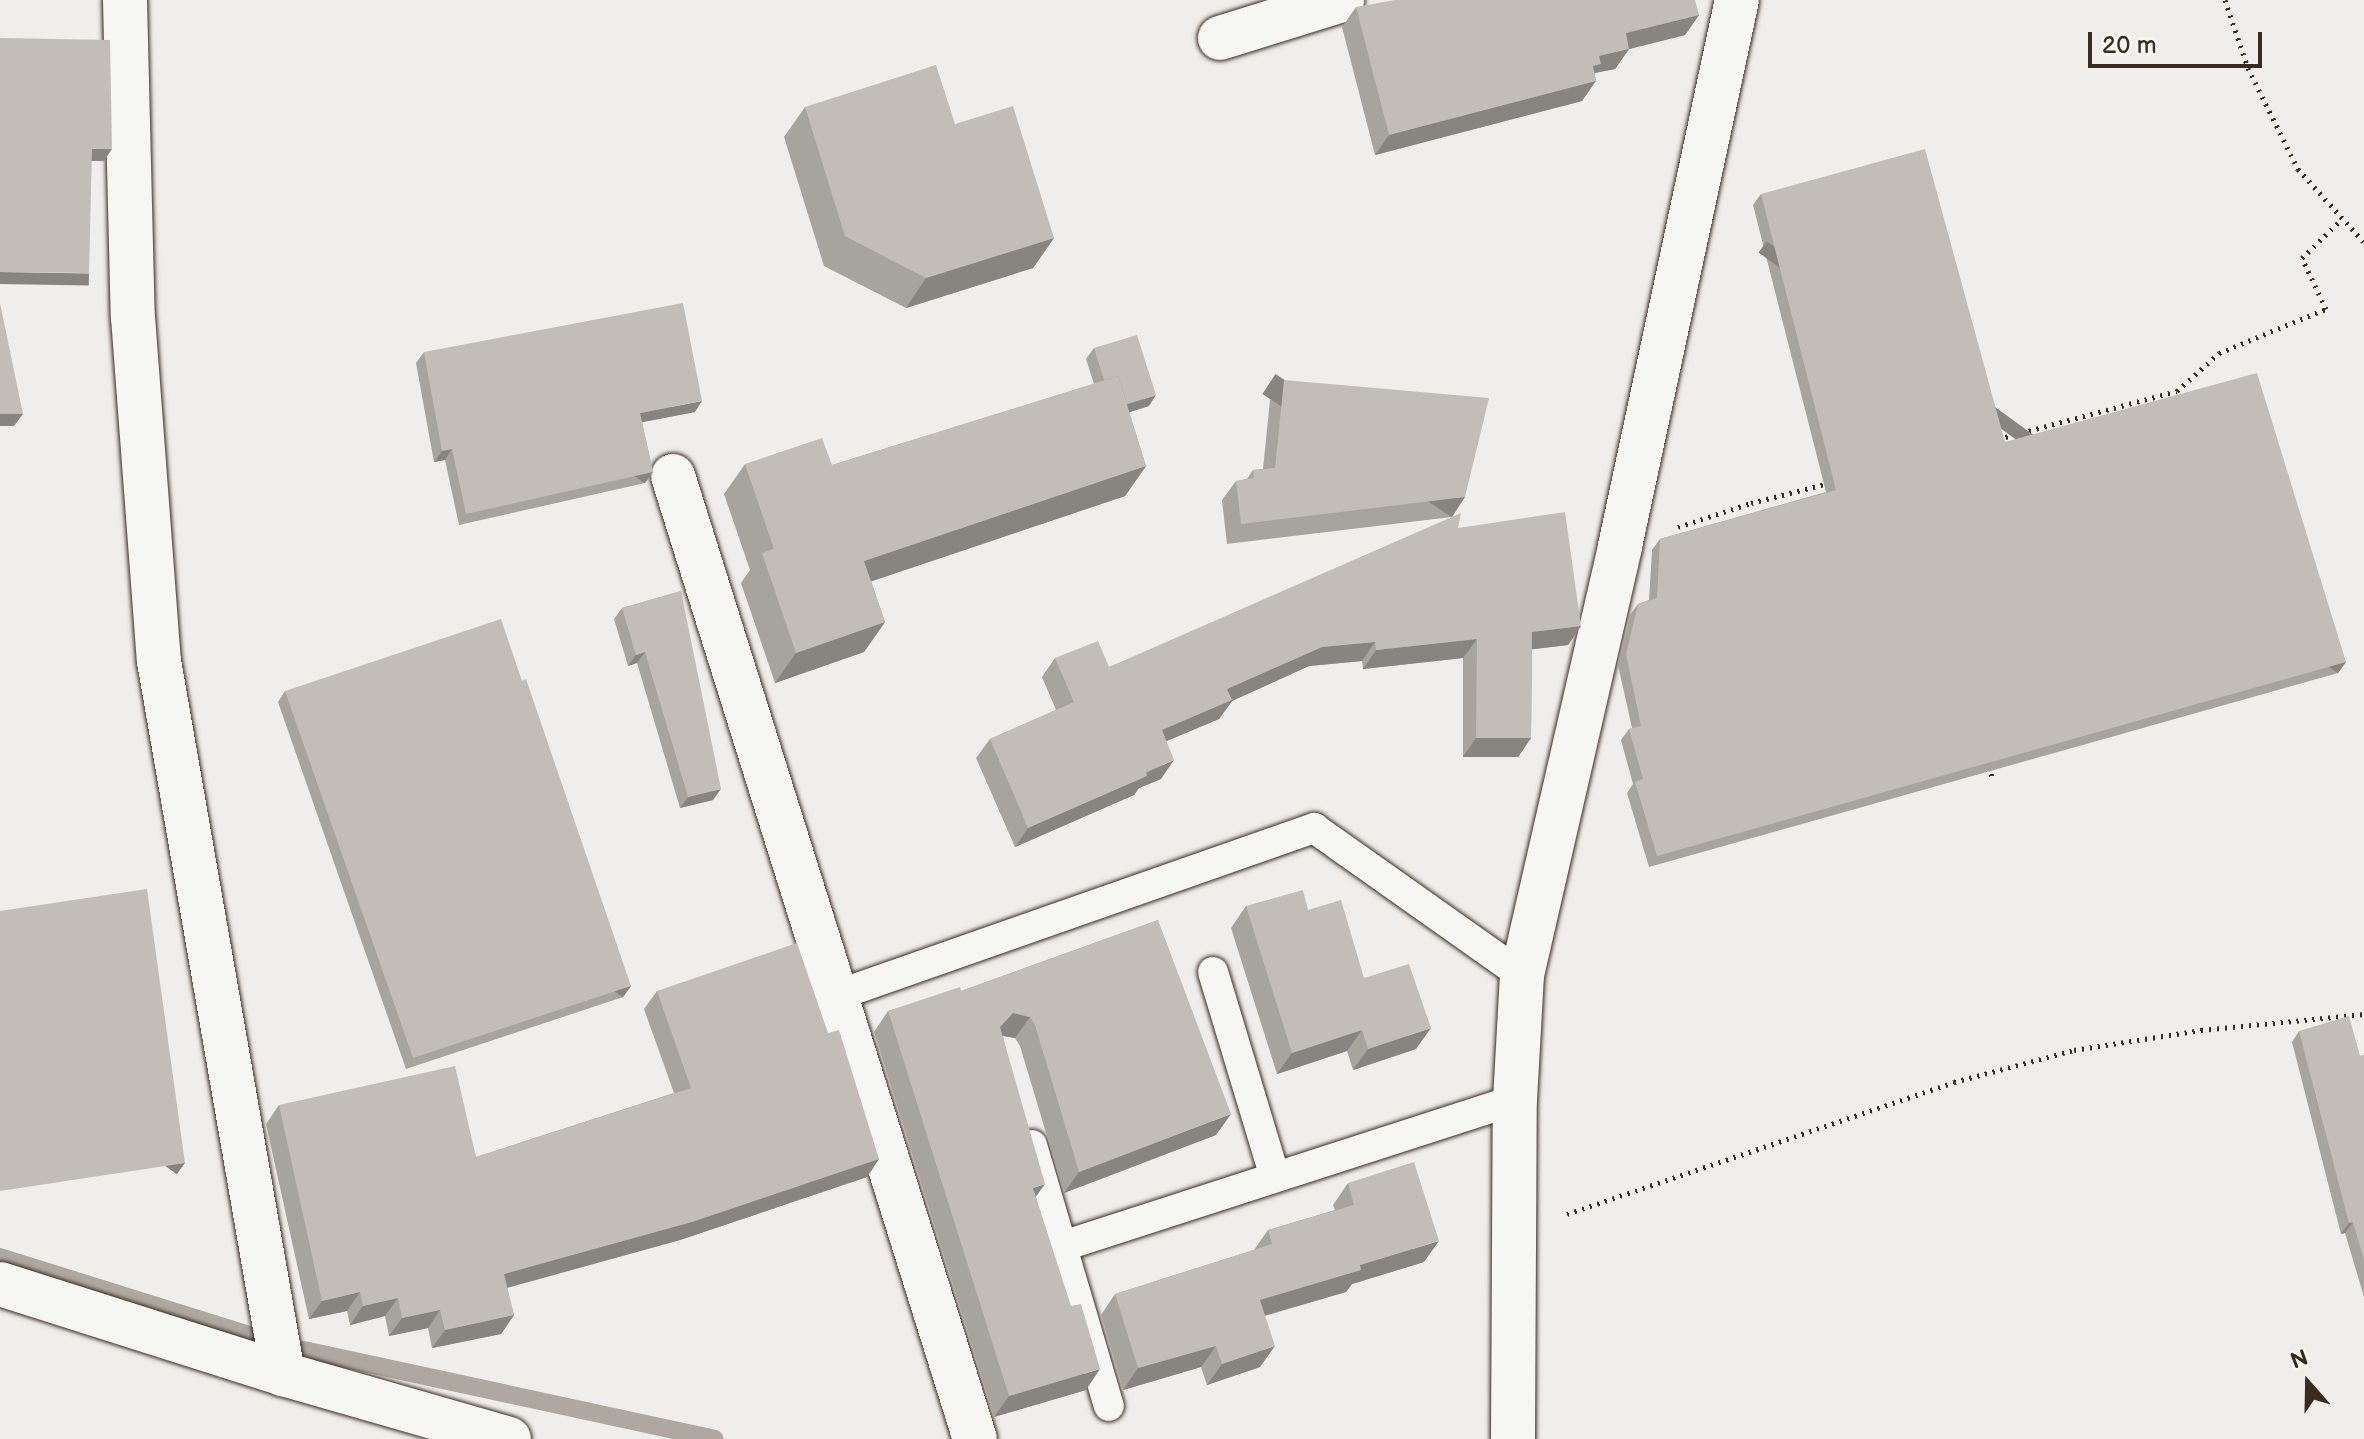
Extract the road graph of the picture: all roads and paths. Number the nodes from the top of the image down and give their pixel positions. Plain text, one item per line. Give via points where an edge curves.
1 (125, 0) edge
2 (1342, 0) edge
3 (1737, 0) edge
4 (2225, 0) edge
5 (1220, 38) dead end
6 (2341, 220) junction
7 (2364, 242) edge
8 (1987, 442) edge
9 (673, 476) dead end
10 (1840, 481) edge
11 (1620, 546) junction
12 (1988, 762) edge
13 (1992, 777) edge
14 (1213, 972) dead end
15 (1522, 975) junction
16 (835, 996) junction
17 (2364, 1014) edge
18 (1515, 1100) junction
19 (1022, 1112) edge
20 (1275, 1177) junction
21 (1513, 1232) junction
22 (1063, 1246) junction
23 (0, 1284) edge
24 (283, 1374) junction
25 (1109, 1406) dead end
26 (509, 1439) edge
27 (975, 1439) edge
28 (1513, 1439) edge

1 - 24 street via 133,317 159,661
2 - 5 street
3 - 11 street
4 - 6 path via 2248,68 2298,169
6 - 7 path
6 - 8 path via 2302,258 2326,309 2219,353 2177,391
9 - 16 street
10 - 11 path via 1751,503
11 - 15 street
12 - 13 path
14 - 20 lane
15 - 16 lane via 1314,828
15 - 18 street
16 - 27 street
17 - 21 path via 2201,1030 2074,1050 1954,1082
18 - 20 lane
18 - 21 street
19 - 22 lane
20 - 22 lane
21 - 28 street
22 - 25 lane
23 - 24 street
24 - 26 street

